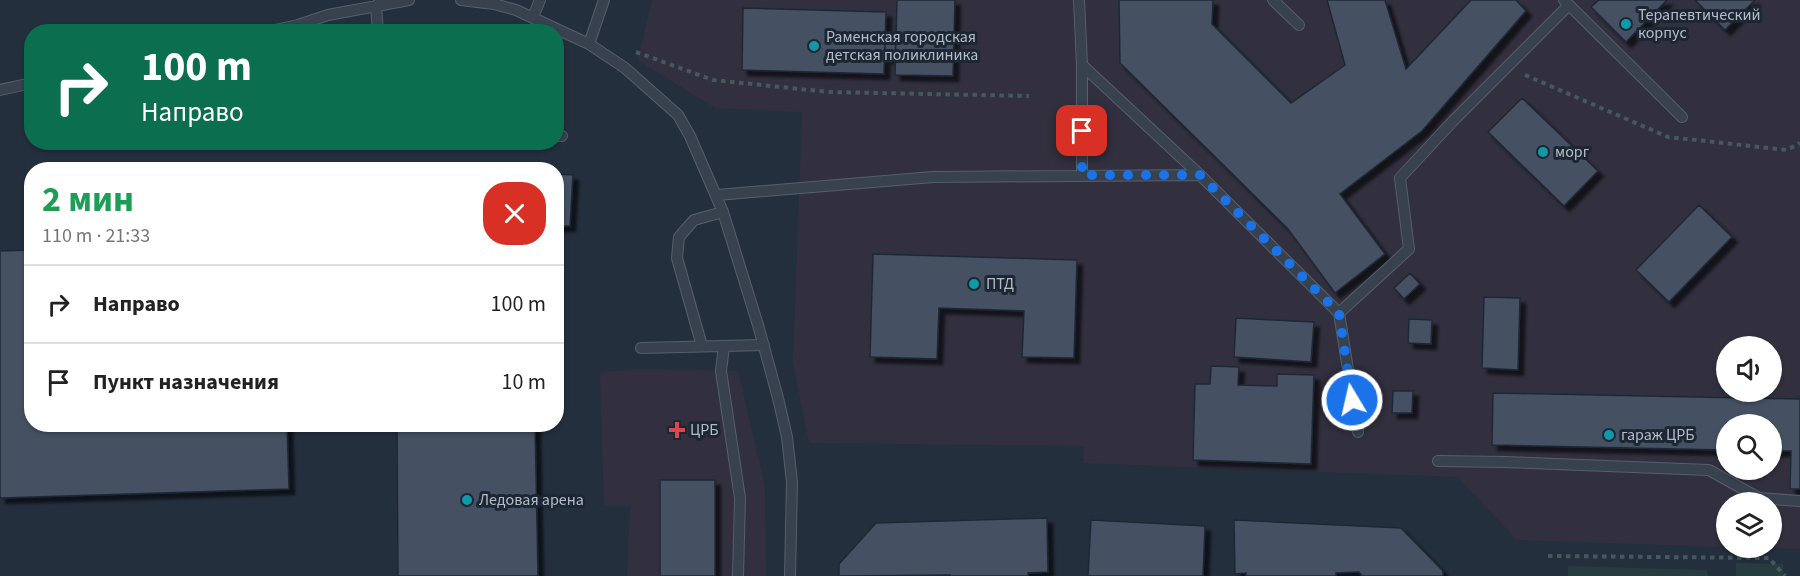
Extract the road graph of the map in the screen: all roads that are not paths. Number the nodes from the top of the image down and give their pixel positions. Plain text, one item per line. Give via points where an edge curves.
1 (409, 0) edge
2 (461, 0) edge
3 (540, 0) edge
4 (604, 0) edge
5 (1078, 0) edge
6 (1273, 0) edge
7 (1566, 2) edge
8 (379, 3) edge
9 (533, 17) junction
10 (301, 24) edge
11 (378, 24) edge
12 (548, 24) edge
13 (1299, 24) dead end
14 (564, 32) edge
15 (589, 44) junction
16 (1082, 65) junction
17 (24, 85) edge
18 (0, 90) edge
19 (1682, 117) dead end
20 (1082, 175) junction
21 (1200, 175) junction
22 (717, 195) junction
23 (723, 212) junction
24 (1339, 313) junction
25 (764, 345) junction
26 (702, 346) junction
27 (724, 346) junction
28 (640, 348) dead end
29 (1358, 432) dead end
30 (1438, 461) dead end
31 (1800, 501) edge
32 (738, 576) edge
33 (790, 576) edge

1 - 8 lane
2 - 9 lane via 494,4
3 - 9 lane
4 - 15 lane
5 - 16 lane
6 - 13 lane
7 - 19 lane
7 - 24 lane via 1509,67 1400,178 1409,249
8 - 10 lane
8 - 11 lane
9 - 12 lane
14 - 15 lane
15 - 22 lane via 625,68 678,115
16 - 20 lane
16 - 21 lane
17 - 18 lane
20 - 21 lane
20 - 22 lane via 933,177
21 - 24 lane
22 - 23 lane
23 - 25 lane
23 - 26 lane via 694,220 679,237 677,258
24 - 29 lane
25 - 27 lane
25 - 33 lane via 785,427 792,482
26 - 27 lane
26 - 28 lane
27 - 32 lane via 721,371 740,498
30 - 31 lane via 1709,470 1758,498

